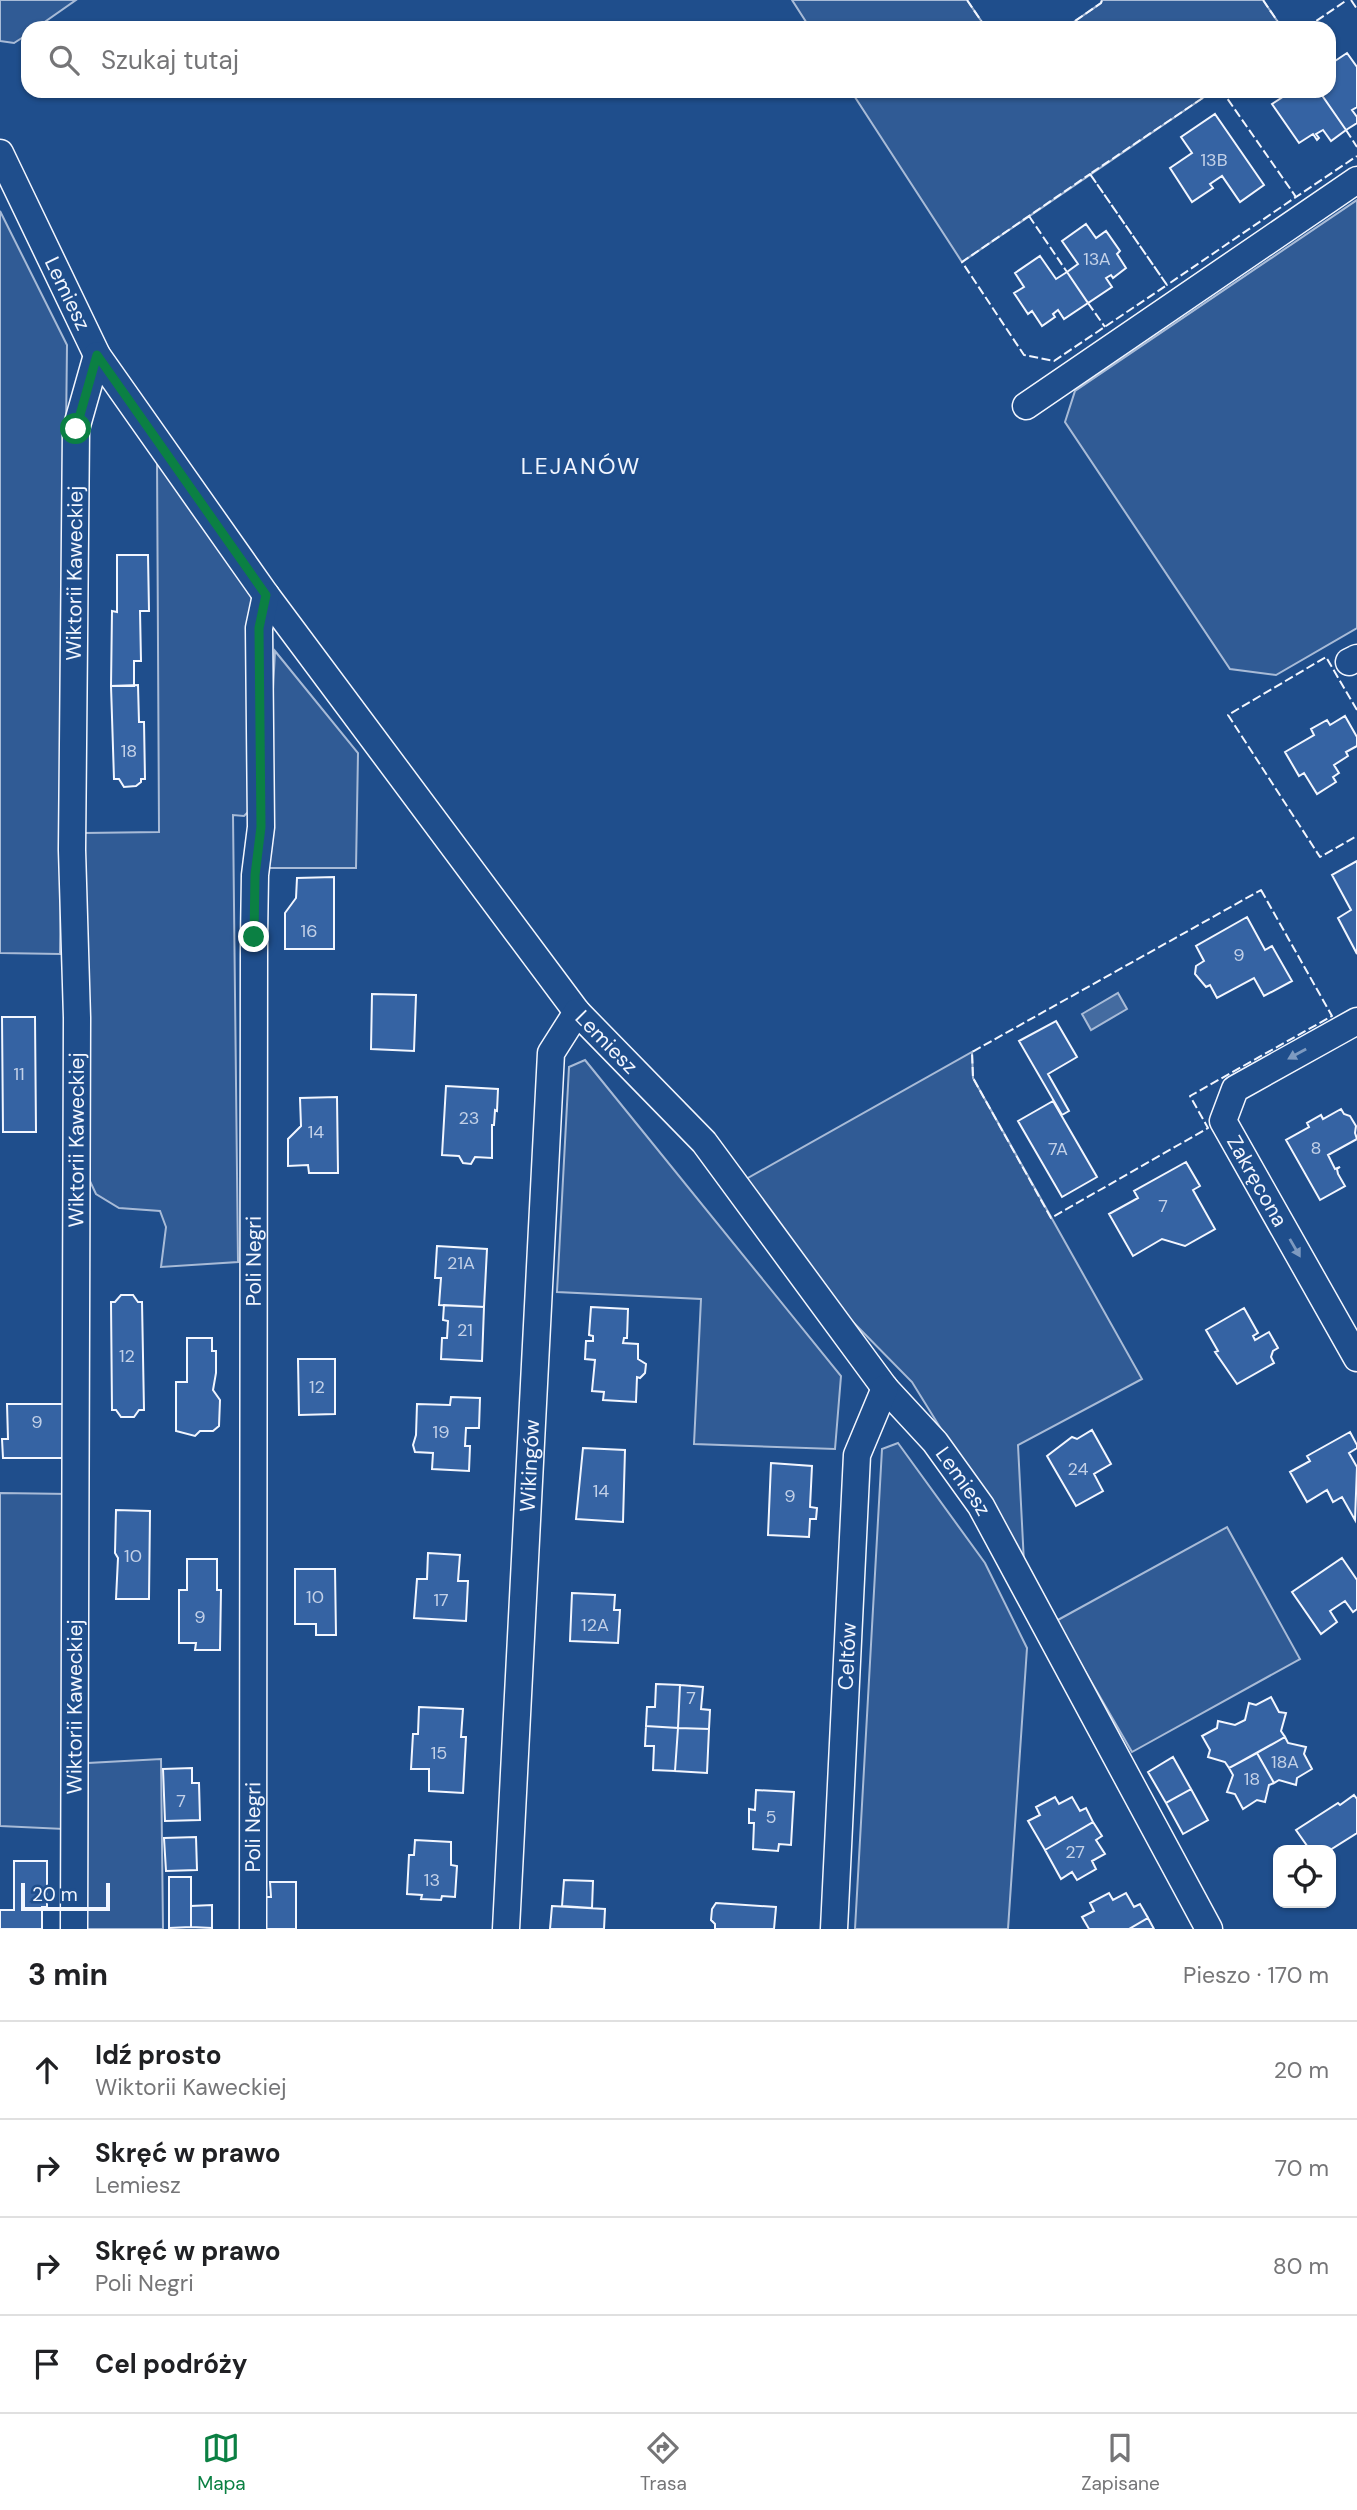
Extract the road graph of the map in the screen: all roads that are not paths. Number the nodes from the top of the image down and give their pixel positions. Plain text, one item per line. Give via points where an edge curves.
1 (0, 153) edge
2 (1357, 180) edge
3 (97, 355) junction
4 (1026, 406) dead end
5 (266, 595) junction
6 (577, 1012) junction
7 (1357, 1021) edge
8 (1357, 1358) edge
9 (885, 1388) junction
10 (74, 1929) edge
11 (253, 1929) edge
12 (506, 1929) edge
13 (834, 1929) edge
14 (1209, 1929) edge

1 - 3 street, Lemiesz
2 - 4 street
3 - 5 street, Lemiesz
3 - 10 street, Wiktorii Kaweckiej via 76,429
5 - 6 street, Lemiesz
5 - 11 street, Poli Negri via 259,628 261,827 254,937
6 - 9 street, Lemiesz via 704,1142
6 - 12 street, Wikingów via 551,1053
7 -> 8 street, Zakręcona via 1235,1089 1223,1121
9 - 13 street, Celtów via 857,1455
9 - 14 street, Lemiesz via 935,1442 981,1506

